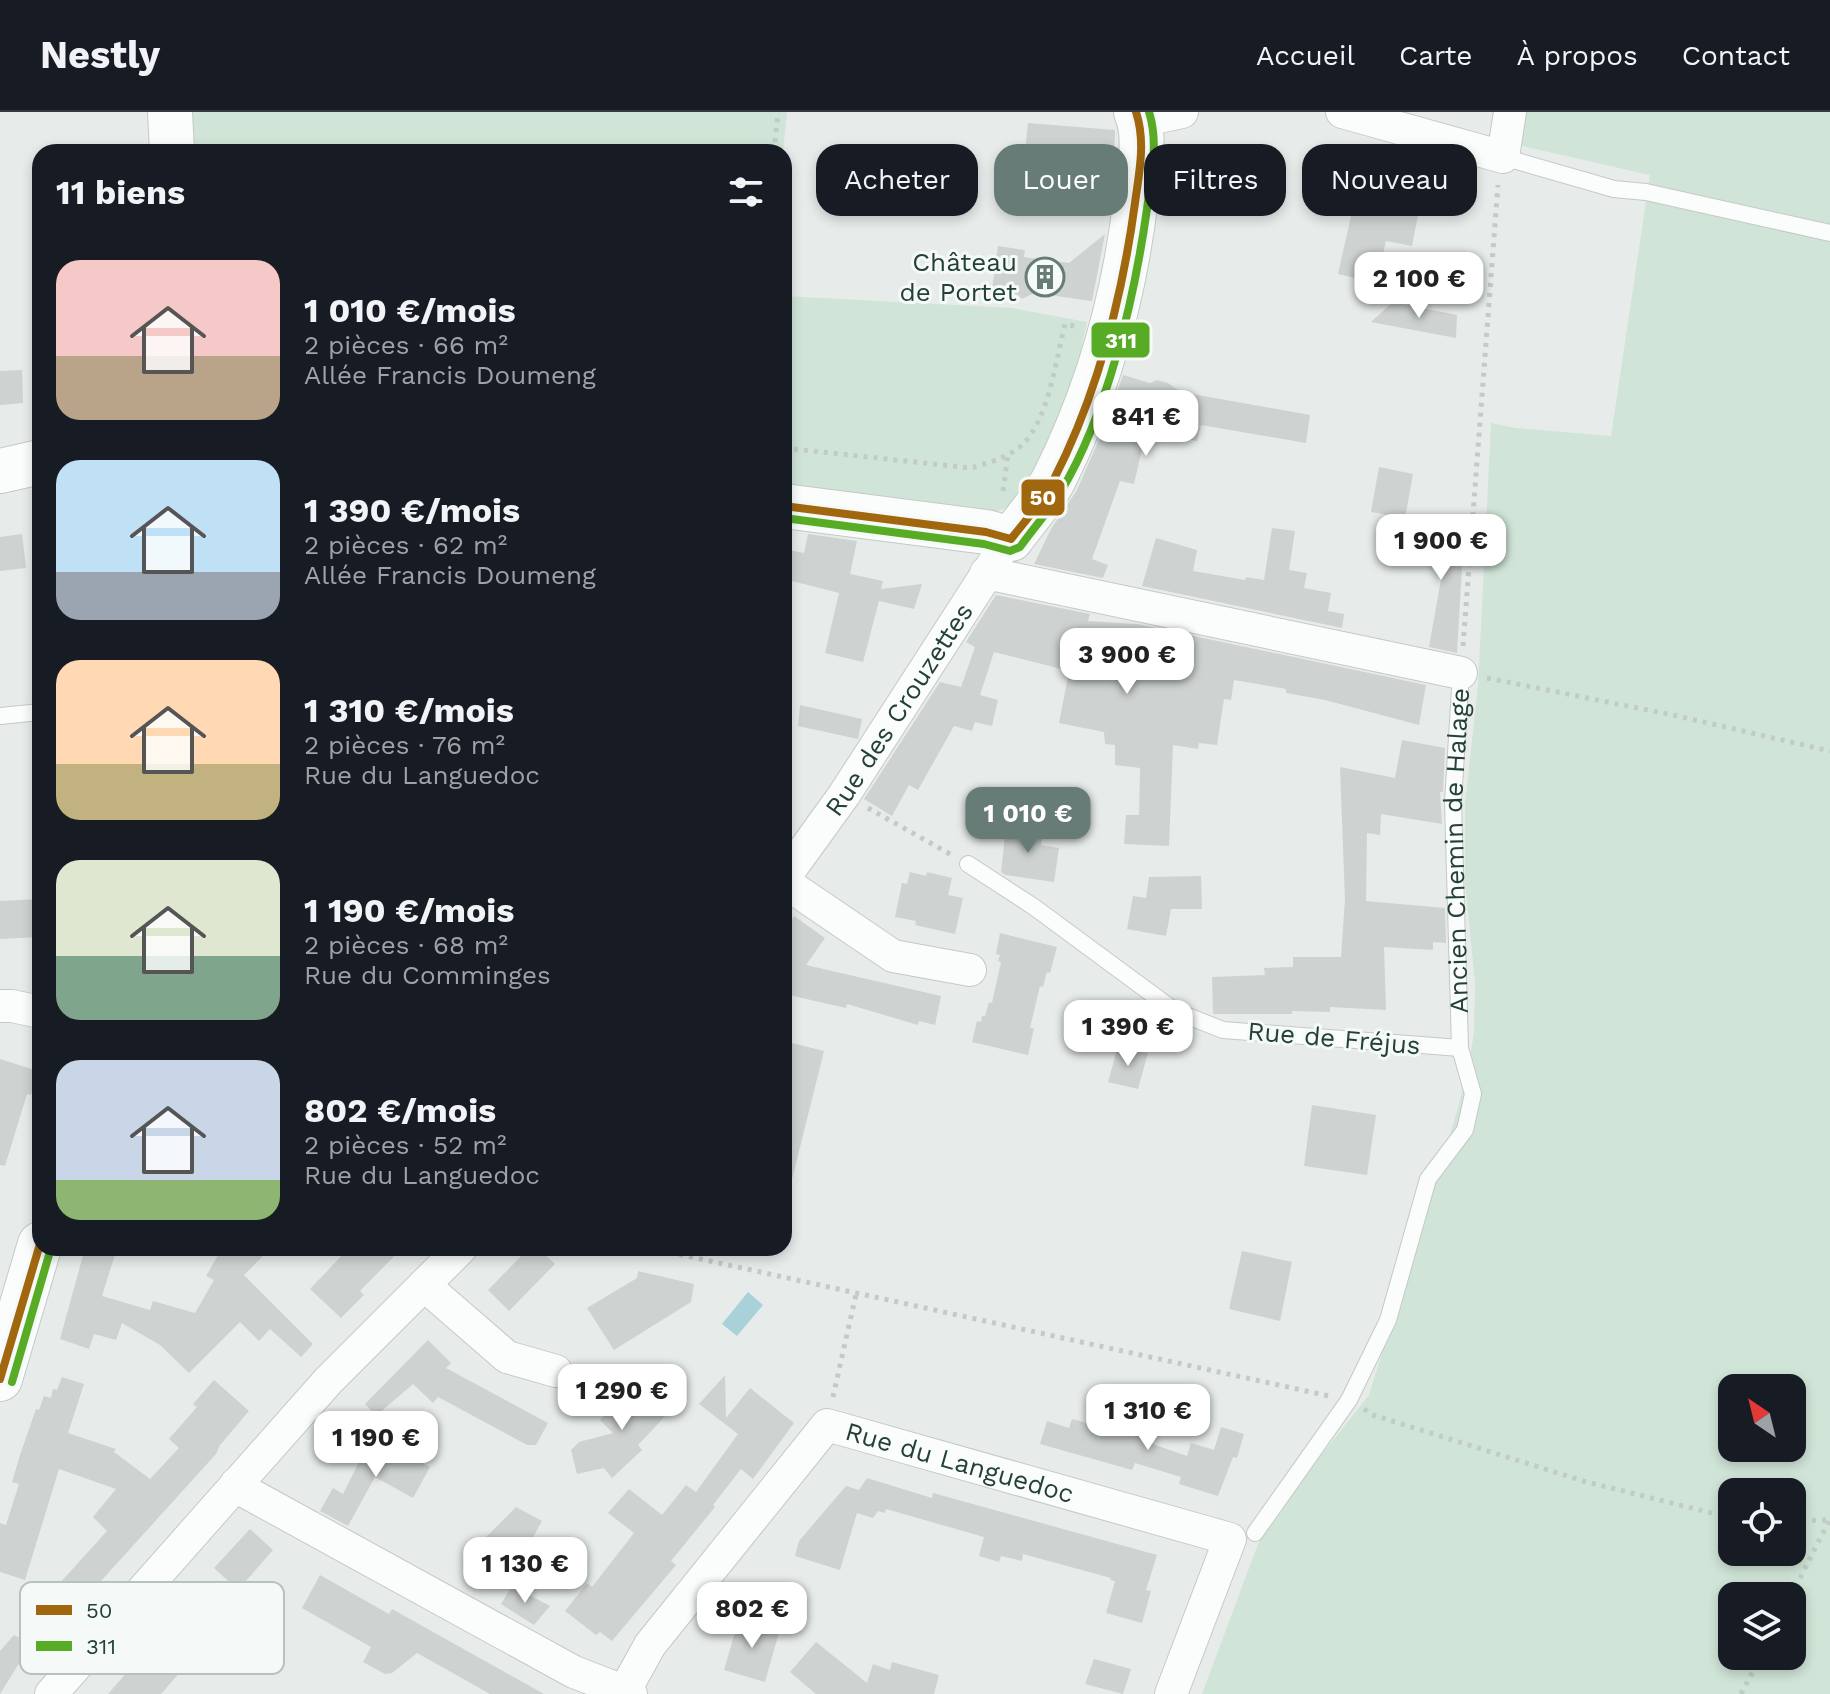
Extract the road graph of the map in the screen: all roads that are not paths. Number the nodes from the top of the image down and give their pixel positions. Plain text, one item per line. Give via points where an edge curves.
1 (170, 112) edge
2 (1342, 112) edge
3 (1510, 112) edge
4 (1153, 115) edge
5 (172, 144) edge
6 (1503, 157) junction
7 (1830, 233) edge
8 (32, 464) edge
9 (0, 471) edge
10 (792, 507) edge
11 (999, 556) junction
12 (1461, 673) joint
13 (32, 713) edge
14 (0, 716) edge
15 (968, 864) road end
16 (792, 869) edge
17 (792, 886) edge
18 (970, 970) dead end
19 (0, 1006) edge
20 (32, 1010) edge
21 (1460, 1048) junction
22 (36, 1256) edge
23 (453, 1256) edge
24 (424, 1285) junction
25 (556, 1371) dead end
26 (0, 1379) edge
27 (236, 1484) junction
28 (1242, 1536) junction
29 (150, 1582) edge
30 (69, 1674) edge
31 (628, 1693) edge
32 (51, 1694) edge
33 (1171, 1694) edge

1 - 5 street
2 - 6 street
3 - 6 street
4 - 11 street via 1140,160 1129,255 1109,337 1053,481
6 - 7 lane via 1614,189
8 - 9 street
10 - 11 street via 986,532
11 - 12 street
11 - 16 street, Rue des Crouzettes
12 - 21 lane, Ancien Chemin de Halage via 1453,802
13 - 14 lane
15 - 21 lane, Rue de Fréjus via 1175,1011 1223,1030
17 - 18 street via 893,956
19 - 20 street
21 - 28 lane, Ancien Chemin de Halage via 1473,1094 1465,1130 1428,1179 1388,1320 1349,1400
22 - 26 street
23 - 24 street
24 - 25 street via 507,1357
24 - 27 street
27 - 29 street
27 - 31 street via 574,1672
28 - 31 street, Rue du Languedoc via 827,1425 650,1645
28 - 33 street
30 - 32 street

